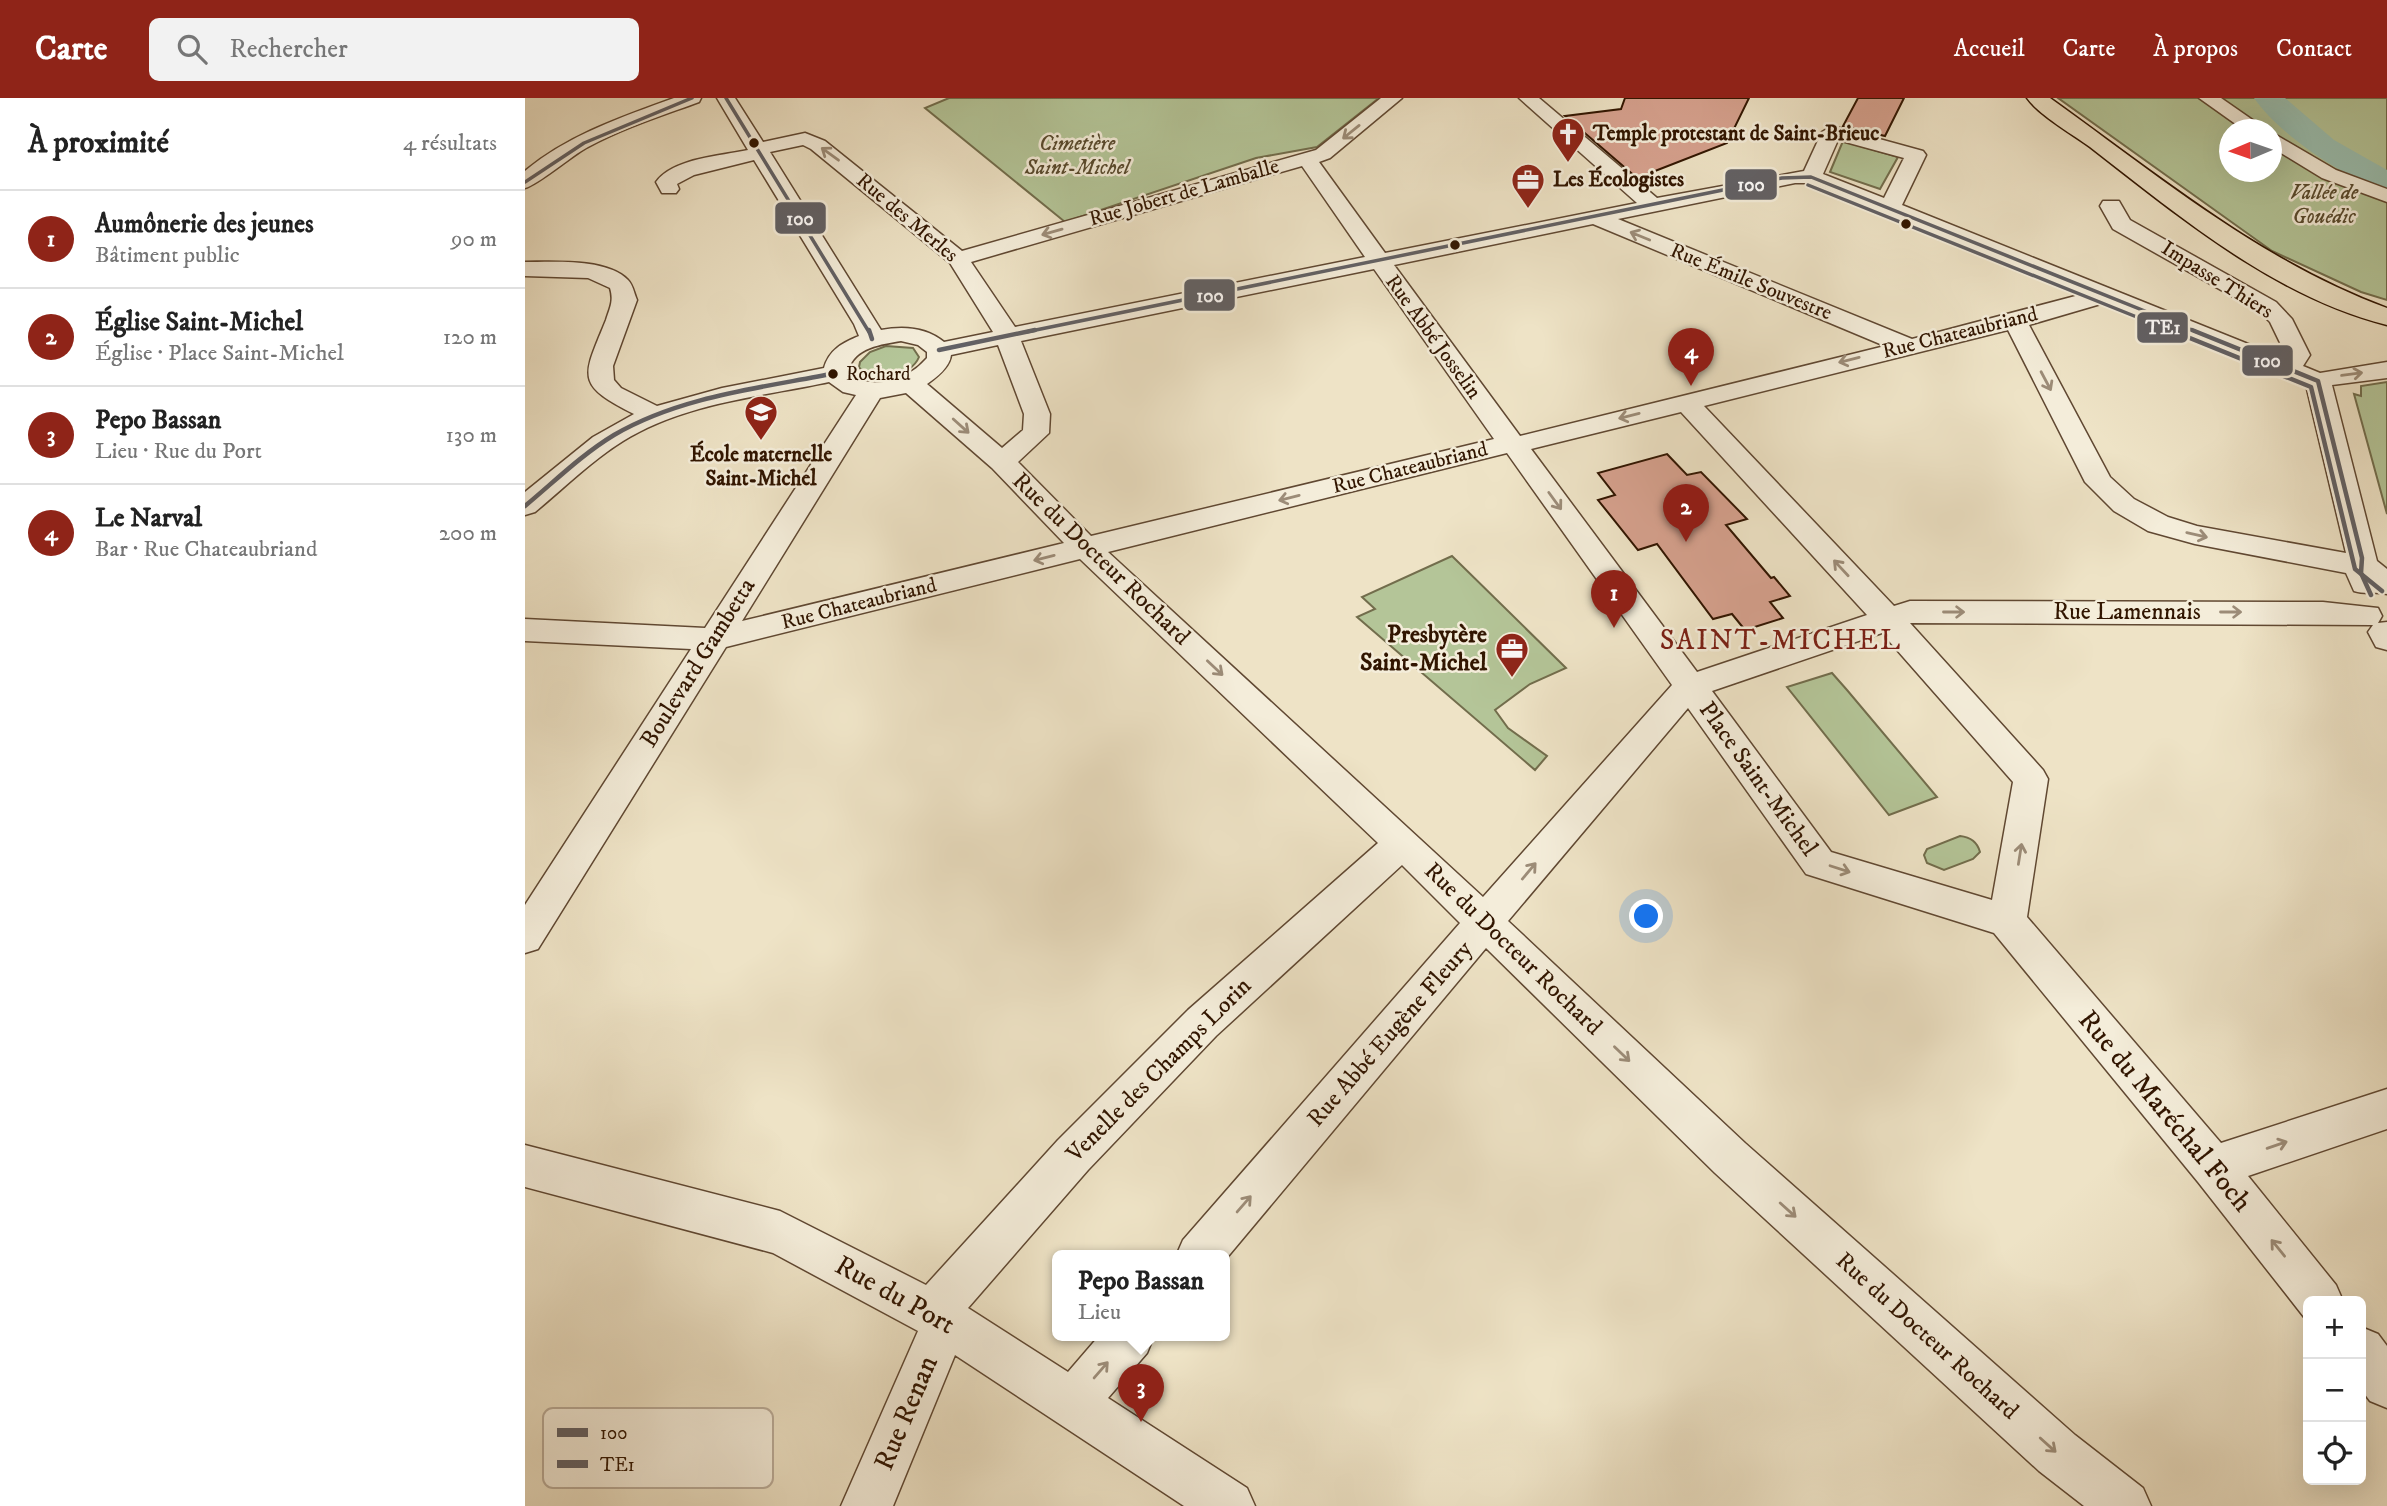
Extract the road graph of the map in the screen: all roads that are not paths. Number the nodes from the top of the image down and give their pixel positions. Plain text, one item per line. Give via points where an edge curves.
1 (692, 98) edge
2 (1393, 98) edge
3 (1528, 98) edge
4 (2036, 98) edge
5 (2208, 98) edge
6 (730, 105) edge
7 (2241, 119) edge
8 (775, 125) dead end
9 (2282, 145) edge
10 (759, 151) junction
11 (1306, 158) junction
12 (1811, 177) junction
13 (525, 182) edge
14 (669, 189) dead end
15 (2387, 196) edge
16 (1651, 205) junction
17 (2111, 206) dead end
18 (1890, 207) junction
19 (1594, 217) junction
20 (958, 259) junction
21 (1379, 261) junction
22 (525, 269) edge
23 (2105, 295) junction
24 (2387, 315) edge
25 (2015, 321) junction
26 (1008, 338) junction
27 (872, 339) junction
28 (1907, 346) junction
29 (939, 350) junction
30 (2288, 369) junction
31 (2387, 370) edge
32 (836, 373) junction
33 (2318, 381) junction
34 (908, 384) junction
35 (872, 390) junction
36 (1686, 402) junction
37 (655, 415) junction
38 (1515, 446) junction
39 (1002, 462) junction
40 (525, 506) edge
41 (1086, 548) junction
42 (2381, 617) edge
43 (1887, 618) junction
44 (525, 630) edge
45 (713, 639) junction
46 (1691, 686) junction
47 (1402, 842) junction
48 (2007, 921) junction
49 (1484, 922) junction
50 (525, 937) edge
51 (2387, 1108) edge
52 (525, 1166) edge
53 (2213, 1167) junction
54 (1204, 1250) edge
55 (2316, 1296) edge
56 (939, 1317) junction
57 (1126, 1341) edge
58 (2366, 1358) edge
59 (2387, 1384) edge
60 (1073, 1403) junction
61 (867, 1506) edge
62 (1229, 1506) edge
63 (2125, 1506) edge

1 - 13 street via 596,135
2 -> 11 street, Rue Jobert de Lamballe via 1323,154
3 - 16 street
4 - 24 main road via 2242,249 2285,274
5 - 7 street
6 - 8 street
6 - 10 street
9 - 15 street via 2329,174
10 - 14 street, Rue des Merles via 687,170 666,182
20 -> 10 street, Rue des Merles via 818,145 805,139
10 - 27 street
11 -> 20 street, Rue Jobert de Lamballe
11 - 21 street, Rue Abbé Josselin
12 - 16 street via 1782,178
12 - 18 street
12 - 18 street via 1832,132 1916,155
16 - 19 street
17 - 30 street, Impasse Thiers via 2121,224 2280,318 2298,355
18 - 23 street
19 - 21 street
28 -> 19 street, Rue Émile Souvestre
20 - 26 street, Rue des Merles
21 - 26 street
21 - 38 street, Rue Abbé Josselin
22 - 37 street via 578,270 601,274 619,284 625,300 600,366 601,382
23 - 25 street, Rue Chateaubriand
23 - 30 street
25 - 28 street, Rue Chateaubriand
25 -> 42 street via 2099,482 2124,505 2158,524
26 - 29 street
26 - 39 street, Rue des Merles via 1038,423 1036,433
27 - 29 street via 915,335
27 - 32 street via 844,354
28 -> 36 street, Rue Chateaubriand
29 - 34 street via 933,368
30 - 33 street
33 -> 31 street
32 - 35 street via 848,386
32 - 37 street
33 - 42 street
34 - 35 street
34 -> 39 street, Rue du Docteur Rochard via 922,391
35 - 45 street, Boulevard Gambetta
36 -> 38 street, Rue Chateaubriand
43 -> 36 street
37 - 40 street via 614,435
38 -> 41 street, Rue Chateaubriand via 1494,447
38 -> 46 street, Place Saint-Michel
39 - 41 street, Rue du Docteur Rochard
41 -> 45 street, Rue Chateaubriand
41 -> 47 street, Rue du Docteur Rochard
43 -> 42 street, Rue Lamennais via 1910,612 2310,612
43 - 46 street, Place Saint-Michel
48 -> 43 street via 2031,779
44 - 45 street, Rue Chateaubriand
45 - 50 street, Boulevard Gambetta
46 -> 48 street, Place Saint-Michel via 1819,863
49 -> 46 street, Rue Abbé Eugène Fleury
47 - 49 street, Rue du Docteur Rochard
47 - 56 street, Venelle des Champs Lorin via 1202,1023 1073,1155
48 - 53 street, Rue du Maréchal Foch
54 -> 49 street, Rue Abbé Eugène Fleury
49 -> 63 street, Rue du Docteur Rochard via 1730,1158 2057,1453
53 -> 51 street
52 - 56 street, Rue du Port via 780,1233
55 -> 53 street, Rue du Maréchal Foch
56 - 60 street, Rue du Port
56 - 61 street, Rue Renan
60 -> 57 street
58 - 59 street
60 - 62 street, Rue du Port

